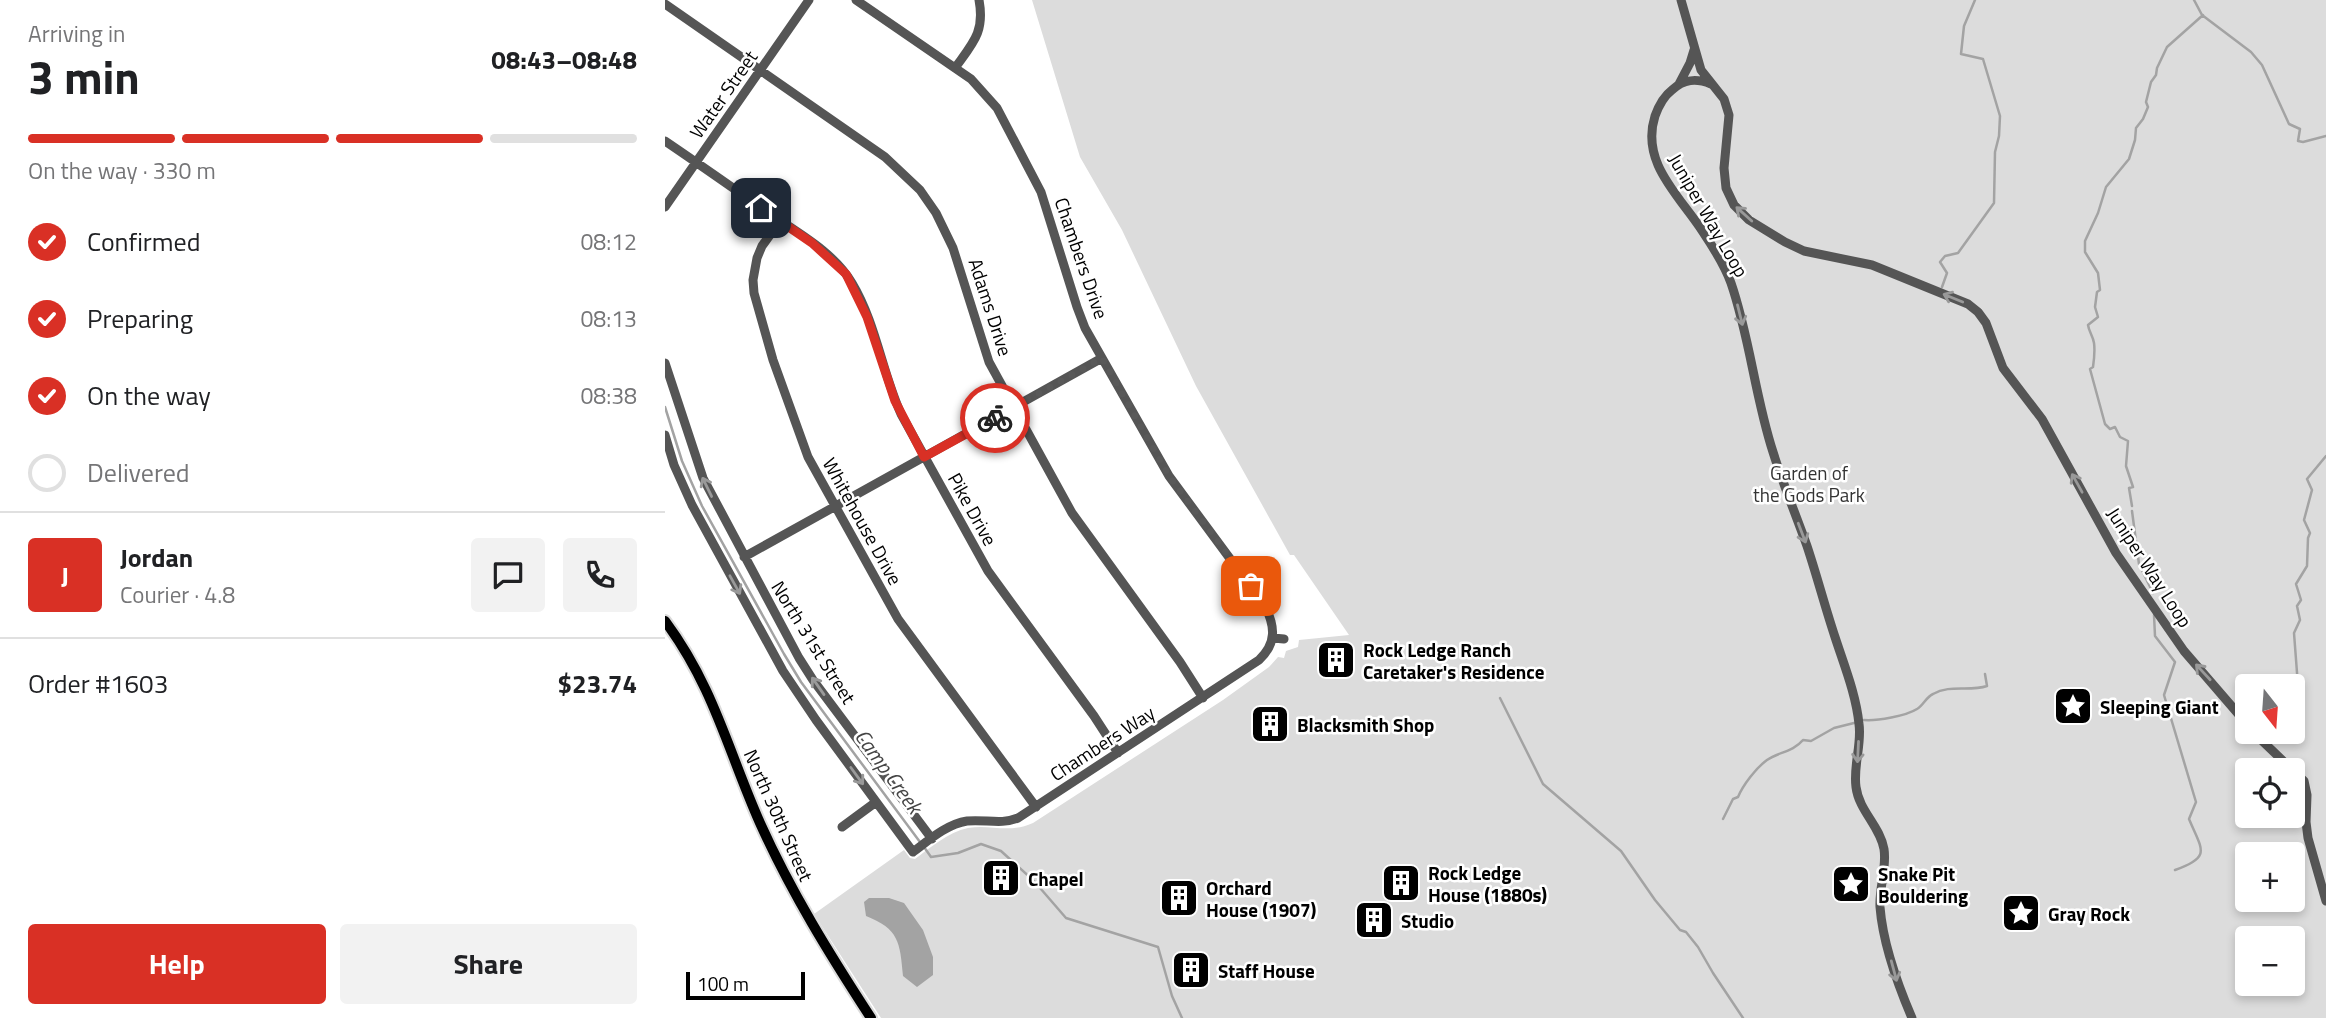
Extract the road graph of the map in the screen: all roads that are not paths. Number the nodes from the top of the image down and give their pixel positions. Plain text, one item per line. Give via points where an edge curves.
1 (809, 0) edge
2 (856, 0) edge
3 (979, 0) edge
4 (1681, 0) edge
5 (665, 4) edge
6 (1694, 50) junction
7 (955, 68) junction
8 (761, 70) junction
9 (1679, 84) junction
10 (1711, 84) junction
11 (665, 141) edge
12 (696, 162) junction
13 (665, 207) edge
14 (780, 221) junction
15 (1102, 358) junction
16 (665, 363) edge
17 (1014, 408) junction
18 (665, 435) edge
19 (924, 457) junction
20 (670, 467) edge
21 (835, 506) junction
22 (744, 557) junction
23 (665, 621) edge
24 (1273, 638) junction
25 (1284, 639) dead end
26 (1203, 698) junction
27 (2235, 710) edge
28 (2265, 744) edge
29 (1118, 753) junction
30 (876, 802) junction
31 (1037, 807) junction
32 (842, 827) dead end
33 (932, 839) junction
34 (2326, 901) edge
35 (871, 1018) edge
36 (1912, 1018) edge

1 - 8 street, Water Street
2 - 7 street, Chambers Drive
3 - 7 street via 979,33
4 - 6 street, Juniper Way Loop
5 - 8 street, Adams Drive
6 - 9 street, Juniper Way Loop
6 - 10 street, Juniper Way Loop
7 - 15 street, Chambers Drive via 990,98 1031,171 1080,317
8 - 12 street, Water Street
8 - 17 street, Adams Drive via 885,157 928,201 953,248 989,362
9 - 10 street via 1700,80
9 -> 36 street, Juniper Way Loop via 1665,95 1656,112 1651,130 1653,153 1662,176 1725,271 1738,307 1771,446 1851,688 1860,725 1856,786 1862,808 1884,847 1883,928
27 -> 10 street, Juniper Way Loop via 2184,652 2116,553 2042,419 2003,368 1978,312 1873,265 1804,251 1749,220 1734,205 1725,188 1724,168 1730,115
11 - 12 street, Pike Drive
12 - 13 street, Water Street
12 - 14 street, Pike Drive
14 - 19 street, Pike Drive via 829,256 852,283 895,401
14 - 21 street, Whitehouse Drive via 757,258 754,293 794,423
15 - 17 street
15 - 24 street, Chambers Drive via 1169,476 1265,606
22 -> 16 street, North 31st Street via 703,478
17 - 19 street
17 - 26 street, Adams Drive via 1079,525
18 - 20 street, North 31st Street
19 - 21 street
19 - 29 street, Pike Drive via 995,582
20 -> 30 street, North 31st Street via 783,671
21 - 22 street
21 - 31 street, Whitehouse Drive via 898,619
33 -> 22 street, North 31st Street via 813,680
23 - 35 main road, North 30th Street via 704,683 759,822 807,919
24 - 25 street
24 - 26 street, Chambers Way via 1259,660
26 - 29 street, Chambers Way
28 - 34 street via 2304,781 2308,838
29 - 31 street, Chambers Way
30 - 32 street
30 - 33 street, North 31st Street via 913,852
31 - 33 street, Chambers Way via 1010,821 960,823

